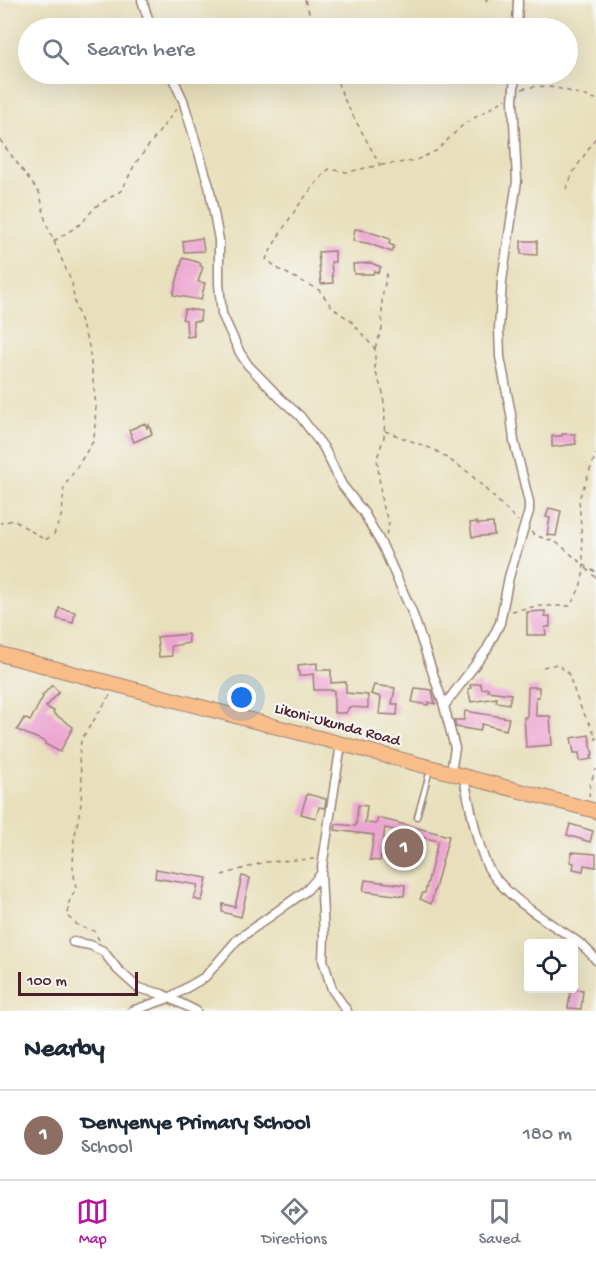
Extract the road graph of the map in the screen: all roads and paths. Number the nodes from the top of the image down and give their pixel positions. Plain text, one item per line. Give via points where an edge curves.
1 (142, 0) edge
2 (305, 0) edge
3 (518, 0) edge
4 (148, 18) edge
5 (311, 18) edge
6 (518, 18) edge
7 (176, 84) edge
8 (338, 84) edge
9 (514, 84) edge
10 (513, 92) junction
11 (596, 99) edge
12 (183, 100) junction
13 (596, 137) edge
14 (0, 140) edge
15 (380, 165) junction
16 (566, 189) dead end
17 (54, 242) junction
18 (387, 273) dead end
19 (375, 349) junction
20 (384, 430) junction
21 (596, 454) edge
22 (0, 523) edge
23 (525, 528) junction
24 (383, 548) junction
25 (583, 566) junction
26 (596, 572) edge
27 (596, 578) edge
28 (502, 612) junction
29 (0, 654) edge
30 (543, 667) dead end
31 (116, 684) junction
32 (444, 706) junction
33 (596, 740) edge
34 (341, 744) junction
35 (431, 767) junction
36 (596, 769) edge
37 (457, 774) junction
38 (592, 810) edge
39 (417, 817) dead end
40 (324, 859) junction
41 (321, 874) junction
42 (222, 875) dead end
43 (73, 942) dead end
44 (106, 954) junction
45 (596, 960) edge
46 (169, 998) junction
47 (132, 1011) edge
48 (196, 1011) edge
49 (346, 1011) edge

1 - 4 street
2 - 5 path
3 - 6 street
7 - 12 street
8 - 15 path
9 - 10 street
10 - 11 path via 529,87 565,89
10 - 15 path via 464,124 436,150 414,161
10 - 23 street via 517,181 501,281 498,329 514,441 529,502
12 - 17 path via 135,164 122,190
12 - 24 street via 219,240 222,314 248,365 300,416 324,448 342,485 364,513
13 - 16 path
14 - 17 path via 40,194
15 - 19 path via 347,172 329,169 311,187 266,259 319,290
17 - 22 path via 72,283 89,346 96,406 94,440 64,487 62,514 54,534 45,540 14,520
18 - 19 path via 382,329
19 - 20 path via 375,370 386,414
20 - 23 path via 435,450 468,472
20 - 24 path via 377,458 382,505 389,524
21 - 25 path via 579,499
23 - 25 path via 537,538 555,542
23 - 28 street
24 - 32 street via 412,612
25 - 26 path
25 - 27 path
25 - 28 path via 580,588 570,606
28 - 32 street via 487,649
29 - 31 highway, Likoni-Ukunda Road
30 - 33 path via 557,664 568,673
31 - 34 highway, Likoni-Ukunda Road
31 - 44 path via 81,741 81,804 73,867 76,889 67,916 80,927 94,931
32 - 37 street
34 - 35 highway, Likoni-Ukunda Road
34 - 40 street
35 - 37 highway, Likoni-Ukunda Road
35 - 39 lane
36 - 38 path via 590,784
37 - 38 highway, Likoni-Ukunda Road
37 - 45 street via 490,871 514,896 576,940
40 - 41 street
40 - 42 path via 265,862
41 - 46 street via 307,890 237,940 205,977
41 - 49 street via 324,960 332,989
43 - 44 street
44 - 46 street via 138,988
46 - 47 street
46 - 48 street

